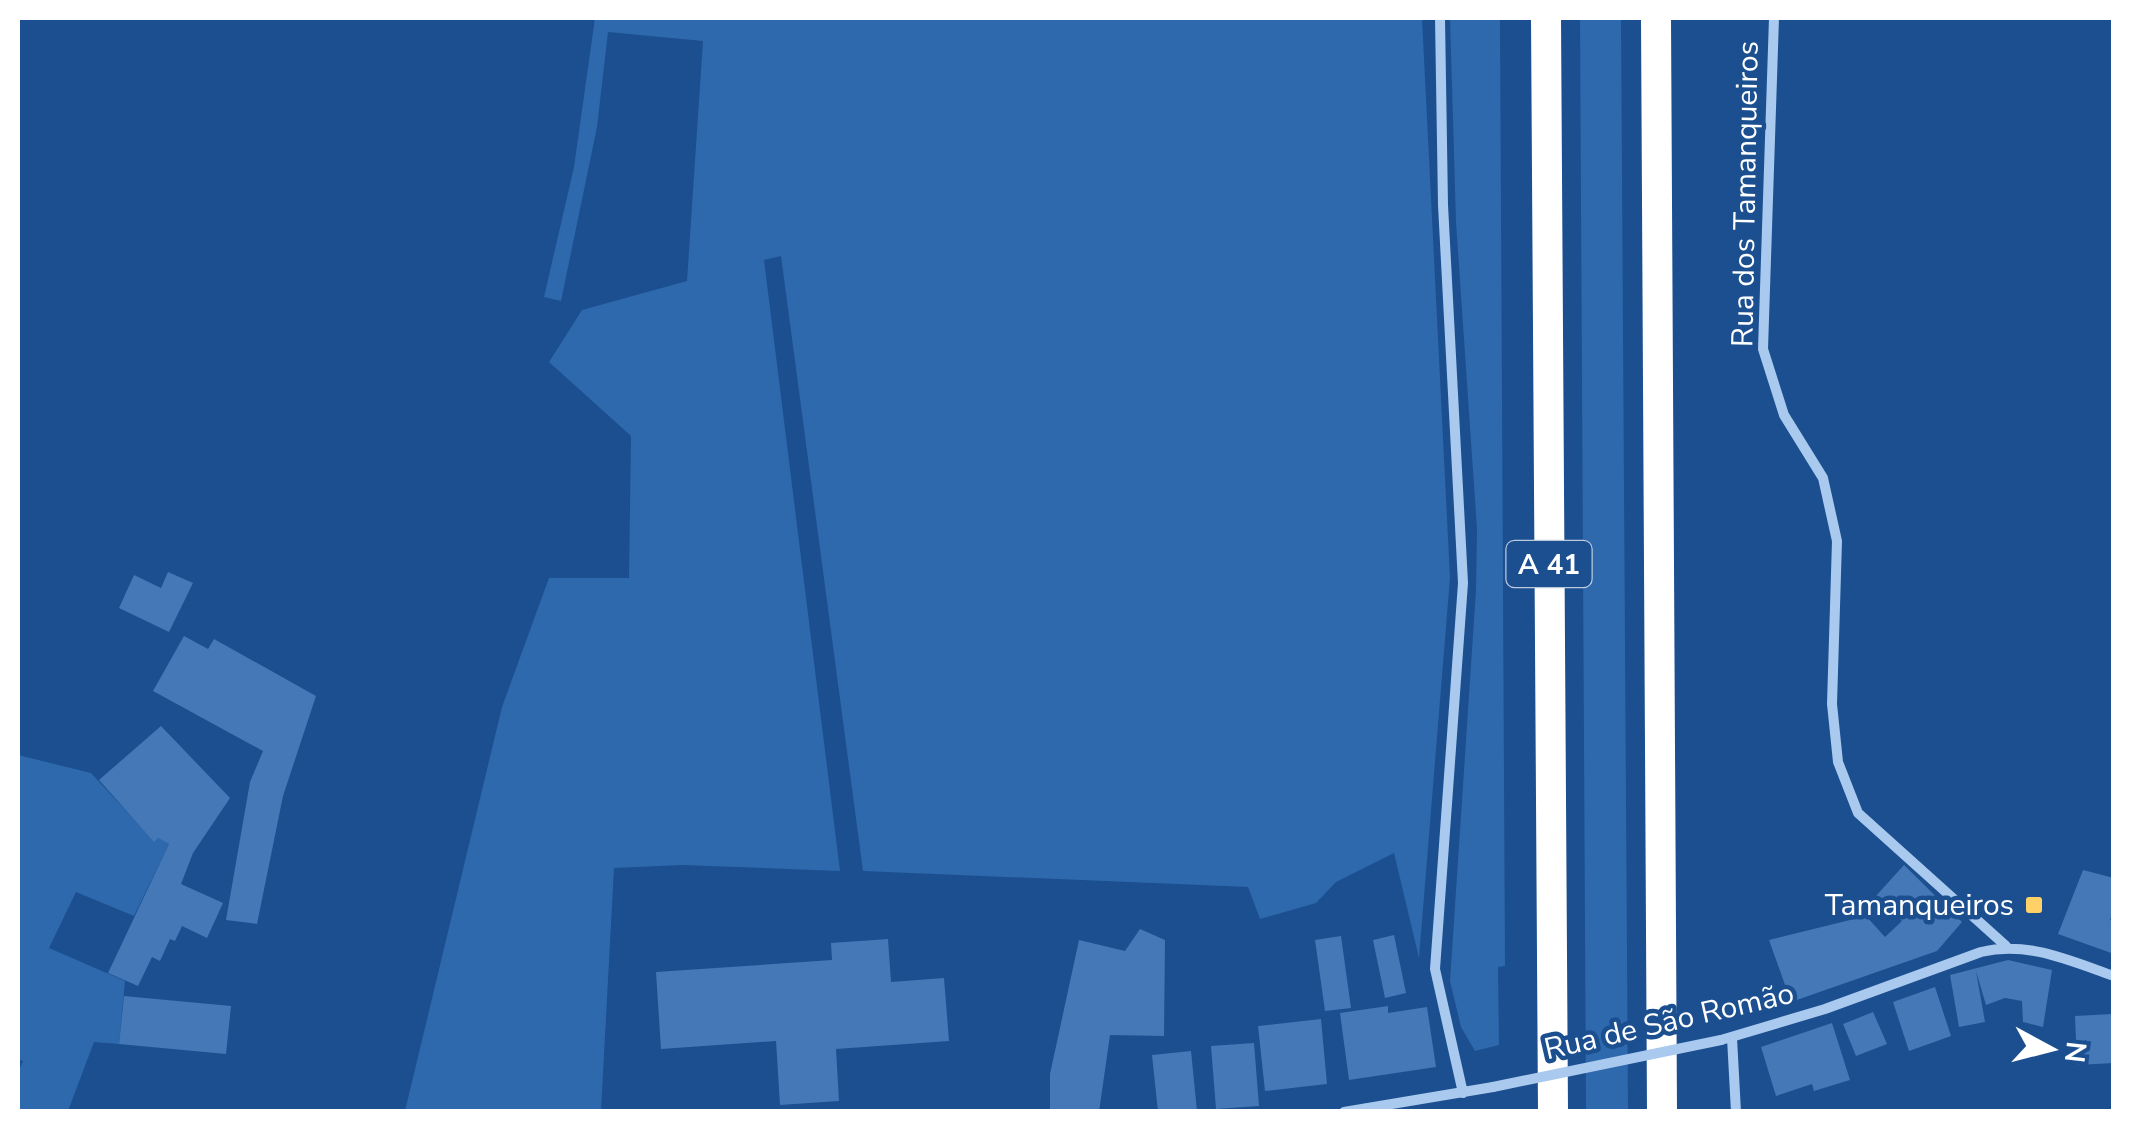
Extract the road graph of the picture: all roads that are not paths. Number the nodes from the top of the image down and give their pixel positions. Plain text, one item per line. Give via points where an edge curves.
1 (1440, 18) edge
2 (1546, 18) edge
3 (1656, 18) edge
4 (1774, 18) edge
5 (2006, 946) junction
6 (2114, 976) edge
7 (1727, 1039) junction
8 (1463, 1093) junction
9 (1344, 1112) edge
10 (1553, 1112) edge
11 (1662, 1112) edge
12 (1736, 1112) edge

1 - 8 street via 1442,205 1463,584 1435,969
2 - 10 highway, A 41
3 - 11 highway
4 - 5 street, Rua dos Tamanqueiros via 1763,349 1784,415 1823,478 1837,542 1832,704 1838,762 1858,813
5 - 6 street, Rua de São Romão
5 - 7 street, Rua de São Romão
7 - 8 street, Rua de São Romão, bridge
7 - 12 street
8 - 9 street, Rua de São Romão

